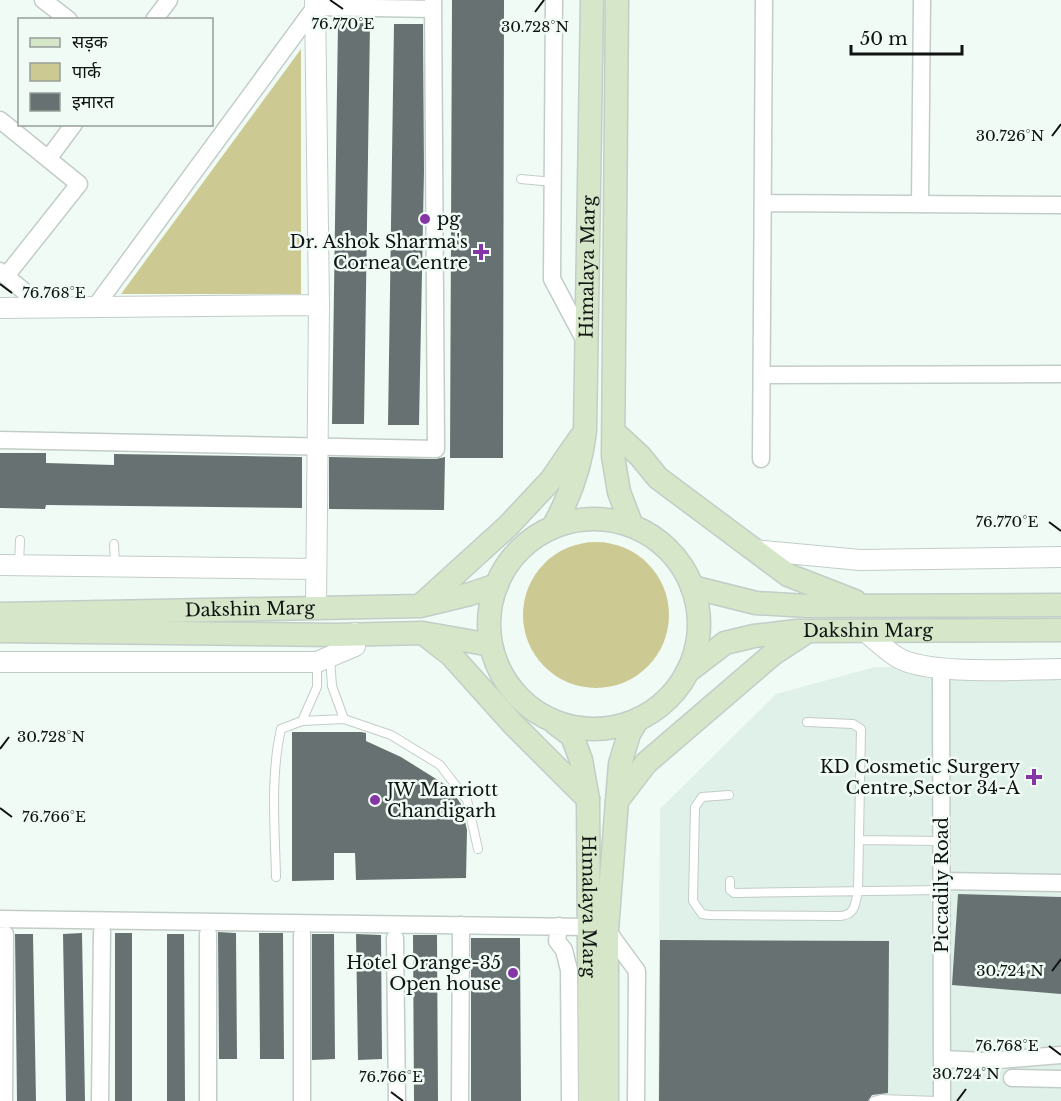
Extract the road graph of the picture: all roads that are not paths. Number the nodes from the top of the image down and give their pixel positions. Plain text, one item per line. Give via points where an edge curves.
1 (43, 0) edge
2 (169, 0) edge
3 (554, 0) edge
4 (592, 0) edge
5 (617, 0) edge
6 (764, 0) edge
7 (922, 0) edge
8 (315, 3) edge
9 (433, 4) edge
10 (66, 18) edge
11 (156, 18) edge
12 (0, 120) edge
13 (73, 126) edge
14 (48, 159) junction
15 (521, 179) dead end
16 (553, 182) junction
17 (763, 203) junction
18 (920, 204) junction
19 (1061, 205) edge
20 (3, 274) edge
21 (319, 305) junction
22 (95, 307) junction
23 (0, 308) edge
24 (44, 308) junction
25 (586, 341) junction
26 (1061, 374) edge
27 (762, 375) junction
28 (585, 431) junction
29 (614, 432) junction
30 (0, 440) edge
31 (318, 445) junction
32 (761, 459) dead end
33 (632, 526) junction
34 (553, 527) junction
35 (20, 540) dead end
36 (114, 544) dead end
37 (754, 550) junction
38 (1061, 557) edge
39 (9, 565) edge
40 (115, 566) junction
41 (316, 569) junction
42 (497, 585) junction
43 (692, 587) junction
44 (1061, 605) edge
45 (420, 606) junction
46 (868, 606) junction
47 (316, 608) junction
48 (0, 614) edge
49 (1061, 630) edge
50 (0, 631) edge
51 (865, 631) junction
52 (806, 632) junction
53 (355, 633) junction
54 (423, 633) junction
55 (491, 645) junction
56 (323, 660) junction
57 (0, 662) edge
58 (941, 669) junction
59 (1061, 669) edge
60 (687, 672) junction
61 (344, 718) junction
62 (637, 720) junction
63 (302, 721) junction
64 (554, 722) junction
65 (807, 722) dead end
66 (729, 795) dead end
67 (588, 799) junction
68 (617, 801) junction
69 (859, 840) junction
70 (941, 841) junction
71 (478, 849) dead end
72 (276, 878) dead end
73 (730, 881) dead end
74 (1061, 883) edge
75 (942, 886) junction
76 (858, 891) junction
77 (462, 926) junction
78 (559, 926) junction
79 (2, 927) edge
80 (598, 928) junction
81 (102, 932) dead end
82 (208, 934) dead end
83 (302, 935) dead end
84 (395, 938) dead end
85 (1061, 1055) edge
86 (942, 1059) junction
87 (1012, 1078) dead end
88 (1061, 1079) edge
89 (3, 1101) edge
90 (99, 1101) edge
91 (208, 1101) edge
92 (302, 1101) edge
93 (397, 1101) edge
94 (460, 1101) edge
95 (570, 1101) edge
96 (590, 1101) edge
97 (608, 1101) edge
98 (636, 1101) edge
99 (874, 1101) edge
100 (937, 1101) edge
101 (942, 1101) edge

1 - 10 street
2 - 11 street
3 - 16 street
4 - 25 main road, Himalaya Marg
5 - 29 main road, Himalaya Marg
6 - 17 street
7 - 18 street
8 - 9 street
8 - 21 street
8 - 22 street
9 - 31 street via 436,448
12 - 14 street
13 - 14 street
14 - 20 street via 80,184
15 - 16 lane
16 - 25 street via 552,279
17 - 18 street
17 - 27 street
18 - 19 street
20 - 24 street
21 - 22 street
21 - 31 street
22 - 24 street
23 - 24 street
25 - 28 main road, Himalaya Marg
26 - 27 street
27 - 32 street
28 - 34 main road, Himalaya Marg via 571,490
28 - 45 main road via 551,480 508,526
29 - 33 main road, Himalaya Marg via 619,492
29 - 37 main road via 658,478
30 - 31 street
31 - 41 street
33 - 34 main road via 606,519 579,520
33 - 43 main road via 665,547
34 - 42 main road via 530,541 511,561
35 - 39 lane
36 - 40 lane
37 - 38 street via 860,560
37 - 46 main road via 788,575
39 - 40 street
40 - 41 street
41 - 47 street
42 - 45 main road, Dakshin Marg
42 - 55 main road via 491,604
43 - 46 main road, Dakshin Marg via 756,603
43 - 60 main road via 699,616 697,645
44 - 46 main road, Dakshin Marg
45 - 47 main road, Dakshin Marg
47 - 48 main road, Dakshin Marg
49 - 51 main road, Dakshin Marg
50 - 53 main road, Dakshin Marg
51 - 52 main road, Dakshin Marg
51 - 58 street via 898,658
52 - 60 main road, Dakshin Marg via 754,636 725,643
52 - 68 main road via 773,654 646,763
53 - 54 main road, Dakshin Marg
53 - 56 street via 355,646
54 - 55 main road, Dakshin Marg
54 - 67 main road via 451,655
55 - 64 main road via 499,670 513,691 531,709
56 - 57 street
56 - 61 lane
56 - 63 lane
58 - 59 street
58 - 70 street, Piccadily Road
60 - 62 main road via 674,692
61 - 63 lane
61 - 71 lane via 391,735 440,765 467,800
62 - 64 main road via 610,728 581,729
62 - 68 main road, Himalaya Marg via 620,764
63 - 72 lane via 281,729 277,746
64 - 67 main road, Himalaya Marg via 572,736
65 - 69 lane via 853,724 861,729
66 - 76 lane via 702,797 695,807 693,901 702,914 849,915 855,909
67 - 80 main road, Himalaya Marg
68 - 80 main road, Himalaya Marg
69 - 70 lane
69 - 76 lane
70 - 75 street, Piccadily Road
73 - 76 lane via 734,893
74 - 75 street
75 - 76 lane
75 - 86 street, Piccadily Road
77 - 78 street
77 - 79 street
77 - 94 street
78 - 80 street
78 - 95 street via 557,941 564,950 569,970
79 - 89 street
80 - 96 main road, Himalaya Marg
80 - 97 main road, Himalaya Marg
80 - 98 street via 637,970
81 - 90 street
82 - 91 street
83 - 92 street
84 - 93 street
85 - 86 street via 986,1061
86 - 101 street, Piccadily Road
87 - 88 street
99 - 100 lane

